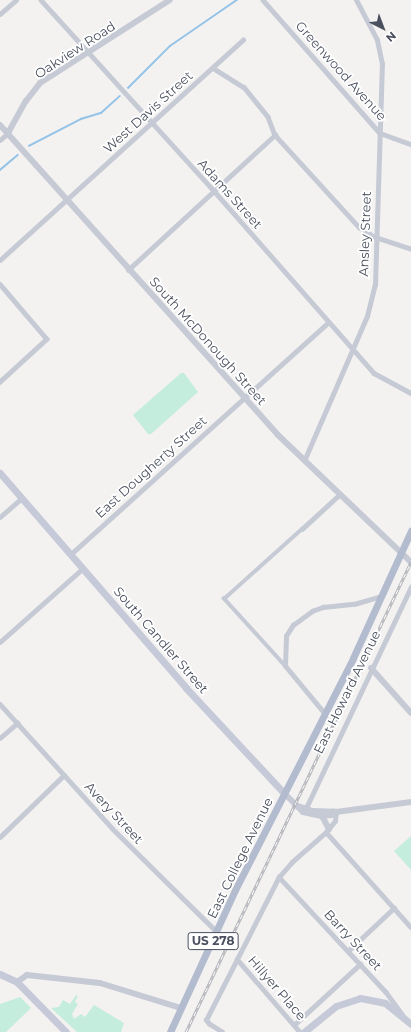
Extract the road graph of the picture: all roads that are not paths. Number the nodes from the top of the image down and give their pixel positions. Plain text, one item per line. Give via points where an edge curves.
1 (16, 0) edge
2 (41, 0) edge
3 (170, 0) edge
4 (263, 0) edge
5 (356, 0) edge
6 (0, 14) edge
7 (243, 40) dead end
8 (88, 53) junction
9 (213, 68) junction
10 (152, 123) junction
11 (0, 125) edge
12 (380, 133) junction
13 (8, 134) junction
14 (275, 135) junction
15 (0, 140) edge
16 (411, 144) edge
17 (215, 192) junction
18 (68, 200) junction
19 (375, 237) junction
20 (411, 249) edge
21 (0, 260) edge
22 (128, 270) junction
23 (0, 284) edge
24 (328, 323) junction
25 (352, 350) junction
26 (0, 382) edge
27 (411, 393) edge
28 (245, 397) junction
29 (304, 461) junction
30 (0, 473) edge
31 (339, 495) junction
32 (22, 498) junction
33 (0, 517) edge
34 (302, 529) joint
35 (411, 531) edge
36 (401, 552) junction
37 (71, 554) junction
38 (411, 562) edge
39 (83, 568) junction
40 (411, 587) edge
41 (379, 598) junction
42 (0, 642) edge
43 (285, 666) junction
44 (372, 668) junction
45 (0, 704) edge
46 (324, 713) junction
47 (411, 713) edge
48 (17, 723) junction
49 (0, 738) edge
50 (64, 775) junction
51 (285, 794) junction
52 (411, 802) edge
53 (295, 805) junction
54 (309, 809) junction
55 (334, 812) junction
56 (322, 816) junction
57 (328, 831) junction
58 (0, 837) edge
59 (279, 877) junction
60 (394, 908) junction
61 (411, 927) edge
62 (217, 932) junction
63 (348, 951) junction
64 (237, 959) junction
65 (360, 964) junction
66 (0, 974) edge
67 (17, 982) junction
68 (181, 1008) junction
69 (410, 1022) edge
70 (294, 1025) junction
71 (66, 1032) edge
72 (170, 1032) edge
73 (222, 1032) edge
74 (300, 1032) edge
75 (304, 1032) edge

1 - 6 street
2 - 8 street, Adams Street
3 - 8 street, Oakview Road
4 - 12 street, Greenwood Avenue
5 - 12 street, Ansley Street via 381,52
7 - 9 street, West Davis Street
8 - 10 street, Adams Street
8 - 13 street, Oakview Road via 40,83 26,101
9 - 10 street, West Davis Street
9 - 14 street via 244,87 268,117
10 - 17 street, Adams Street
10 - 18 street, West Davis Street
11 - 13 street, South McDonough Street
12 - 16 street, Greenwood Avenue
12 - 19 street, Ansley Street
13 - 15 street
13 - 18 street, South McDonough Street
14 - 17 street
14 - 19 street via 359,227
17 - 22 street
17 - 24 street, Adams Street
18 - 21 street, West Davis Street
18 - 22 street, South McDonough Street
19 - 20 street
19 - 25 street, Ansley Street via 375,285 367,316
22 - 28 street, South McDonough Street
23 - 26 street via 47,340
24 - 25 street, Adams Street
24 - 28 street, East Dougherty Street
25 - 27 street, Adams Street via 374,373
25 - 29 street, Ansley Street
28 - 29 street, South McDonough Street
28 - 37 street, East Dougherty Street
29 - 31 street, South McDonough Street
30 - 32 main road, South Candler Street
31 - 34 street
31 - 36 street, South McDonough Street
32 - 33 street
32 - 37 main road, South Candler Street
34 - 43 street via 224,599
35 - 36 main road, US 278
36 - 38 street, South McDonough Street
36 - 41 main road, East College Avenue / US 278
37 - 39 main road, South Candler Street
39 - 42 street
39 - 51 main road, South Candler Street via 186,688
40 - 44 street, East Howard Avenue
41 - 43 street via 323,607 300,619 286,636
41 - 46 main road, East College Avenue / US 278
43 - 46 street
44 - 47 street
44 - 54 street, East Howard Avenue
45 - 48 street, Avery Street
46 - 51 main road, East College Avenue / US 278
48 - 49 street
48 - 50 street, Avery Street
50 - 58 street
50 - 62 street, Avery Street via 112,828
51 - 53 street, South Candler Street
51 - 62 main road, East College Avenue / US 278 via 235,890
52 - 55 street
53 - 54 street
53 - 56 street via 303,812
54 - 55 street
55 - 56 street
55 - 57 street via 335,821
56 - 57 street
57 - 59 street
57 - 60 street
59 - 63 street, Barry Street
59 - 64 street
60 - 61 street
60 - 63 street
62 - 68 main road, East College Avenue / US 278
63 - 65 street, Barry Street
64 - 70 street, Hillyer Place
64 - 73 street via 206,1022
65 - 69 street, Barry Street
65 - 70 street
66 - 67 main road
67 - 68 street via 27,975 100,984
67 - 71 main road
68 - 72 main road, East College Avenue / US 278
69 - 75 main road via 386,1003 360,998 336,1006
70 - 74 street, Hillyer Place

